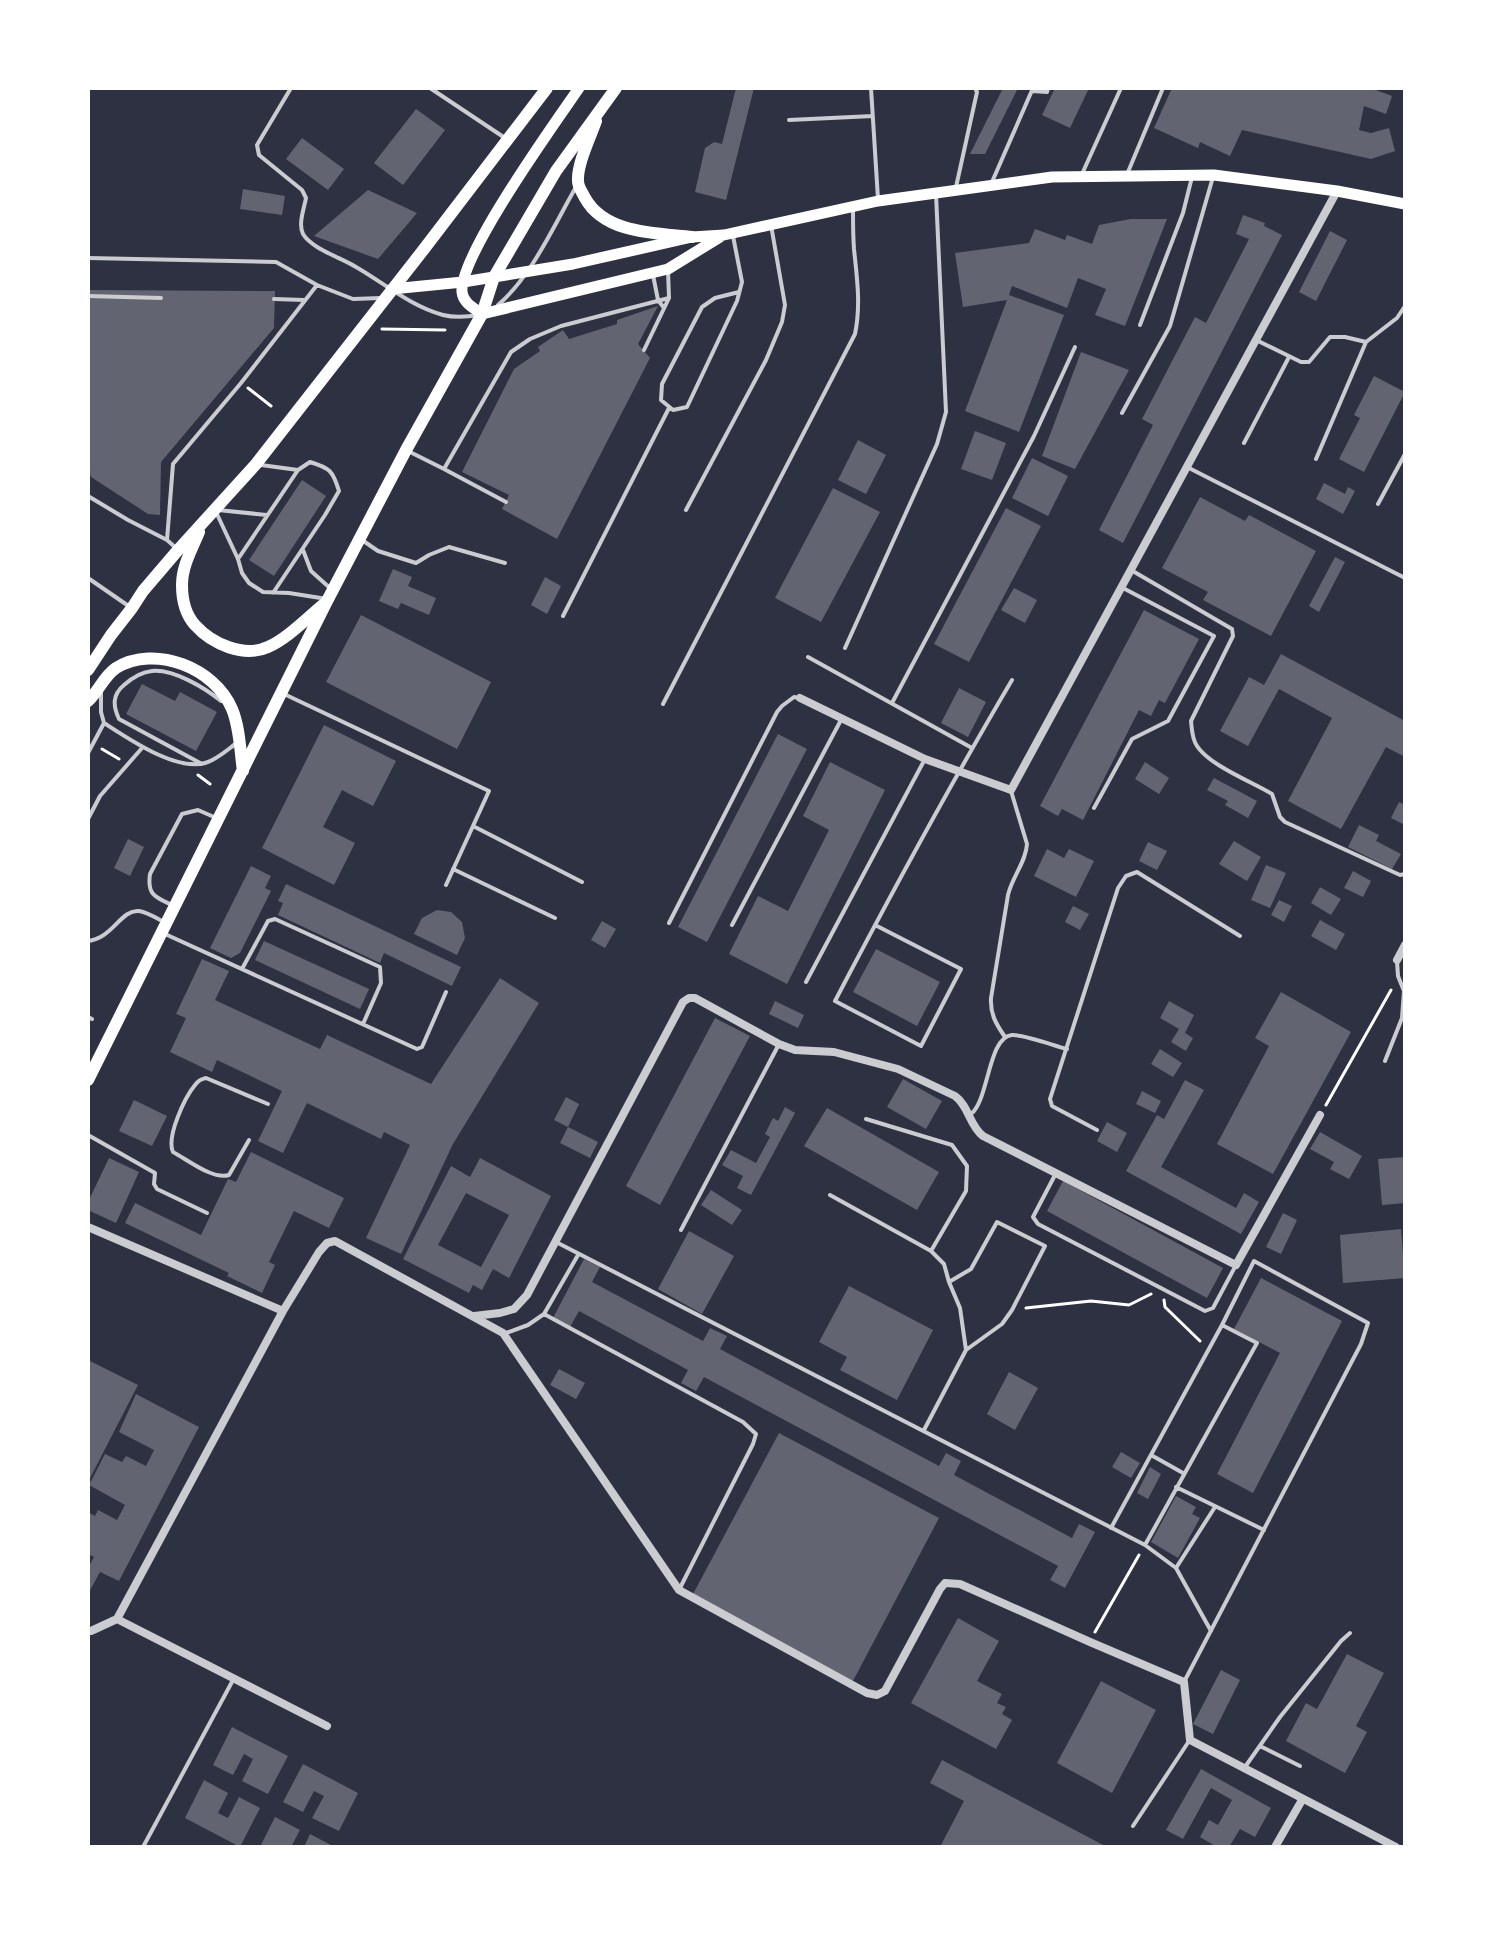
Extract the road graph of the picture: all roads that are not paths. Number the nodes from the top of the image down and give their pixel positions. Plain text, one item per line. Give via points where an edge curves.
1 (291, 88) edge
2 (430, 88) edge
3 (547, 88) edge
4 (579, 88) edge
5 (616, 88) edge
6 (871, 88) edge
7 (975, 88) edge
8 (1048, 88) edge
9 (1121, 88) edge
10 (1163, 88) edge
11 (1032, 90) edge
12 (602, 107) junction
13 (873, 116) junction
14 (789, 120) dead end
15 (507, 140) junction
16 (1127, 175) junction
17 (1192, 175) junction
18 (1214, 175) junction
19 (1082, 176) junction
20 (991, 184) junction
21 (577, 185) junction
22 (956, 190) junction
23 (1337, 191) junction
24 (936, 192) junction
25 (1405, 200) edge
26 (878, 201) junction
27 (853, 207) junction
28 (771, 225) junction
29 (728, 234) junction
30 (692, 237) junction
31 (88, 258) edge
32 (668, 269) junction
33 (528, 271) junction
34 (653, 273) junction
35 (494, 277) junction
36 (463, 282) junction
37 (317, 285) junction
38 (739, 292) junction
39 (388, 294) junction
40 (88, 296) edge
41 (161, 298) dead end
42 (669, 298) junction
43 (274, 299) dead end
44 (304, 300) junction
45 (658, 300) junction
46 (1405, 306) edge
47 (664, 309) junction
48 (482, 314) junction
49 (1140, 325) dead end
50 (1256, 340) junction
51 (1366, 342) junction
52 (1075, 347) dead end
53 (644, 350) dead end
54 (1289, 357) junction
55 (669, 408) junction
56 (1122, 413) dead end
57 (1244, 443) dead end
58 (406, 450) junction
59 (1405, 454) edge
60 (1316, 459) dead end
61 (256, 464) junction
62 (1187, 467) junction
63 (444, 469) junction
64 (298, 470) junction
65 (88, 496) edge
66 (506, 502) dead end
67 (1378, 504) dead end
68 (215, 510) junction
69 (686, 510) dead end
70 (267, 515) junction
71 (202, 525) junction
72 (360, 538) junction
73 (167, 540) junction
74 (178, 550) junction
75 (303, 550) junction
76 (238, 559) junction
77 (505, 563) dead end
78 (1131, 570) junction
79 (88, 578) edge
80 (1405, 578) edge
81 (1121, 588) junction
82 (273, 593) junction
83 (329, 597) junction
84 (132, 608) junction
85 (563, 616) dead end
86 (845, 648) dead end
87 (808, 657) dead end
88 (88, 670) edge
89 (1012, 680) dead end
90 (101, 684) junction
91 (282, 693) junction
92 (800, 698) joint
93 (88, 701) edge
94 (892, 703) junction
95 (663, 704) dead end
96 (233, 710) junction
97 (841, 720) junction
98 (104, 723) junction
99 (238, 741) junction
100 (143, 748) junction
101 (972, 748) junction
102 (88, 753) edge
103 (925, 759) junction
104 (202, 764) junction
105 (959, 770) junction
106 (243, 771) junction
107 (1011, 790) junction
108 (1094, 808) dead end
109 (88, 819) edge
110 (218, 819) junction
111 (473, 826) junction
112 (453, 869) junction
113 (1405, 874) edge
114 (582, 882) dead end
115 (446, 885) dead end
116 (174, 906) junction
117 (555, 918) dead end
118 (669, 923) dead end
119 (732, 925) dead end
120 (875, 925) junction
121 (164, 927) junction
122 (1240, 936) dead end
123 (88, 941) edge
124 (1404, 949) edge
125 (1397, 960) joint
126 (242, 969) junction
127 (806, 982) dead end
128 (446, 992) dead end
129 (1403, 1018) edge
130 (363, 1025) junction
131 (1005, 1037) junction
132 (779, 1044) junction
133 (1067, 1049) junction
134 (1385, 1061) dead end
135 (88, 1080) edge
136 (268, 1104) dead end
137 (968, 1115) junction
138 (1320, 1115) road end
139 (866, 1119) dead end
140 (1097, 1130) dead end
141 (88, 1135) edge
142 (249, 1140) dead end
143 (1055, 1173) junction
144 (830, 1195) dead end
145 (207, 1213) dead end
146 (88, 1227) edge
147 (681, 1230) dead end
148 (556, 1242) junction
149 (931, 1251) junction
150 (578, 1254) junction
151 (1236, 1265) junction
152 (949, 1282) junction
153 (283, 1311) junction
154 (544, 1314) junction
155 (473, 1316) junction
156 (1222, 1325) junction
157 (503, 1333) junction
158 (966, 1350) junction
159 (924, 1430) junction
160 (1151, 1455) junction
161 (1183, 1473) junction
162 (1176, 1487) junction
163 (1215, 1507) junction
164 (1111, 1528) junction
165 (1264, 1530) junction
166 (1145, 1545) junction
167 (1176, 1568) junction
168 (679, 1590) junction
169 (117, 1619) junction
170 (88, 1631) edge
171 (1211, 1631) junction
172 (1350, 1633) dead end
173 (234, 1679) junction
174 (1184, 1682) junction
175 (327, 1726) dead end
176 (1190, 1740) junction
177 (1260, 1746) junction
178 (1300, 1766) dead end
179 (1244, 1769) junction
180 (1302, 1800) junction
181 (1133, 1826) dead end
182 (143, 1847) edge
183 (1275, 1847) edge
184 (1396, 1847) edge

1 - 39 lane via 257,145 259,155 302,190 304,235
2 - 15 lane
3 - 15 main road
4 - 36 main road via 481,240
5 - 12 main road
6 - 13 lane
7 - 22 lane
8 - 11 lane
9 - 19 lane
10 - 16 lane
11 - 20 lane
12 - 21 main road
12 - 35 main road via 556,171
13 - 14 lane
13 - 26 lane
15 - 39 main road
16 - 17 main road
16 - 19 main road
17 - 18 main road
17 - 49 lane
18 - 23 main road
18 - 56 lane via 1170,326
19 - 20 main road
20 - 22 main road
21 - 30 main road via 589,205 614,223 641,232
21 - 33 lane
22 - 24 main road
23 - 25 main road
23 - 50 street
24 - 26 main road
24 - 86 lane via 946,412 937,444
26 - 27 main road
27 - 28 main road
27 - 95 lane via 859,281 855,334
28 - 29 main road
28 - 69 lane via 785,305 782,322
29 - 30 main road
29 - 32 main road
29 - 38 lane via 742,282
30 - 33 main road
31 - 37 lane via 276,262
32 - 34 main road
32 - 42 lane
33 - 35 main road
33 - 48 lane via 508,297
34 - 45 lane
34 - 48 main road
35 - 36 main road
35 - 48 main road
36 - 39 main road
36 - 48 main road via 464,299
37 - 39 lane via 353,299
37 - 44 lane
38 - 55 lane via 687,407
38 - 55 lane via 702,307 662,384 661,400
39 - 48 lane via 442,314
39 - 61 main road
40 - 41 lane
42 - 45 lane
42 - 47 lane
43 - 44 lane
44 - 73 lane via 173,464
45 - 47 lane
45 - 63 lane via 561,326 511,352
46 - 51 lane
47 - 53 lane
48 - 58 main road
50 - 54 lane
50 - 62 street
51 - 54 lane via 1330,337 1309,362
51 - 60 lane
52 - 94 lane via 1034,436
54 - 57 lane
55 - 85 lane
58 - 63 lane
58 - 72 main road
59 - 67 lane
61 - 64 lane
61 - 68 main road
62 - 78 street
62 - 80 lane
63 - 66 lane
64 - 70 lane
64 - 75 lane via 310,462 327,467 339,491
65 - 73 lane
68 - 70 lane
68 - 71 main road
68 - 76 lane
70 - 76 lane
71 - 74 main road
71 - 83 main road via 182,586 189,617 206,635 232,648 266,648
72 - 77 lane via 378,551 416,563 449,547
72 - 83 main road
73 - 74 lane
74 - 84 main road
75 - 82 lane
75 - 83 lane
76 - 82 lane via 249,583
78 - 81 street
78 - 113 lane via 1232,629 1191,721 1197,746 1209,759 1272,794 1285,822
79 - 84 lane
81 - 107 street
81 - 108 lane via 1214,636 1168,721 1132,739
82 - 83 lane
83 - 91 main road
84 - 88 main road
87 - 94 lane
89 - 101 lane
90 - 93 main road
90 - 96 main road via 114,669 136,659 169,659 217,686
90 - 98 lane
91 - 106 main road
91 - 111 lane via 489,791
92 - 97 street
92 - 118 lane via 777,712
94 - 101 lane
96 - 99 main road
96 - 104 lane via 207,690 154,670 118,690 114,700 119,719
97 - 103 street
97 - 119 lane
98 - 100 lane
98 - 102 lane
99 - 104 lane
99 - 106 main road
100 - 104 lane
100 - 109 lane via 100,796
101 - 105 lane
103 - 105 street
103 - 127 lane
105 - 107 street
105 - 120 lane
106 - 110 main road
107 - 131 lane via 1027,844 1011,882 991,998 994,1021
110 - 116 main road
110 - 116 lane via 198,810 182,814 150,874 150,891
111 - 112 lane
111 - 114 lane
112 - 115 lane
112 - 117 lane
116 - 121 main road
120 - 120 lane via 961,969 921,1046 835,1001
121 - 123 lane via 135,910 99,939
121 - 126 lane via 179,941
121 - 135 main road
122 - 133 lane via 1137,872 1126,876
124 - 125 street
125 - 129 lane
126 - 130 lane
126 - 130 lane via 268,921 275,919 380,967 381,983
128 - 130 lane via 417,1049
129 - 134 lane
131 - 133 lane via 1014,1034
131 - 137 lane via 978,1107
132 - 137 street via 898,1069 955,1096
132 - 147 lane
132 - 148 street via 695,998 683,1002
133 - 140 lane via 1052,1106
136 - 142 lane via 201,1080 182,1106 170,1147 224,1177
137 - 143 street via 983,1136
138 - 151 street
139 - 149 lane via 952,1145 967,1166 966,1191
141 - 145 lane via 155,1173 157,1189
143 - 151 street
143 - 151 lane via 1033,1217 1038,1224 1205,1311 1213,1308
144 - 149 lane
146 - 153 street
148 - 150 lane
148 - 155 street via 514,1309
149 - 152 lane via 944,1264
150 - 154 lane
150 - 159 lane
152 - 158 lane via 960,1308
152 - 158 lane via 971,1269 997,1222 1045,1246 1002,1324
153 - 155 street via 319,1252 335,1241
153 - 169 street
154 - 157 lane
154 - 168 lane via 743,1422 756,1434
155 - 157 street
156 - 160 lane
156 - 161 lane via 1257,1343
156 - 165 lane via 1254,1261 1368,1323
157 - 168 street
158 - 159 lane
159 - 164 lane
160 - 161 lane
160 - 164 lane
161 - 162 lane
162 - 163 lane
162 - 166 lane
163 - 165 lane
163 - 167 lane
164 - 166 lane
165 - 171 lane
166 - 167 lane
167 - 171 lane
168 - 174 street via 877,1695 885,1691 945,1583 960,1584
169 - 170 street
169 - 173 street
171 - 174 lane
172 - 177 lane
173 - 175 street
173 - 182 lane
174 - 176 street
176 - 179 street
176 - 181 lane
177 - 178 lane
177 - 179 lane
179 - 180 street
180 - 183 street
180 - 184 street

